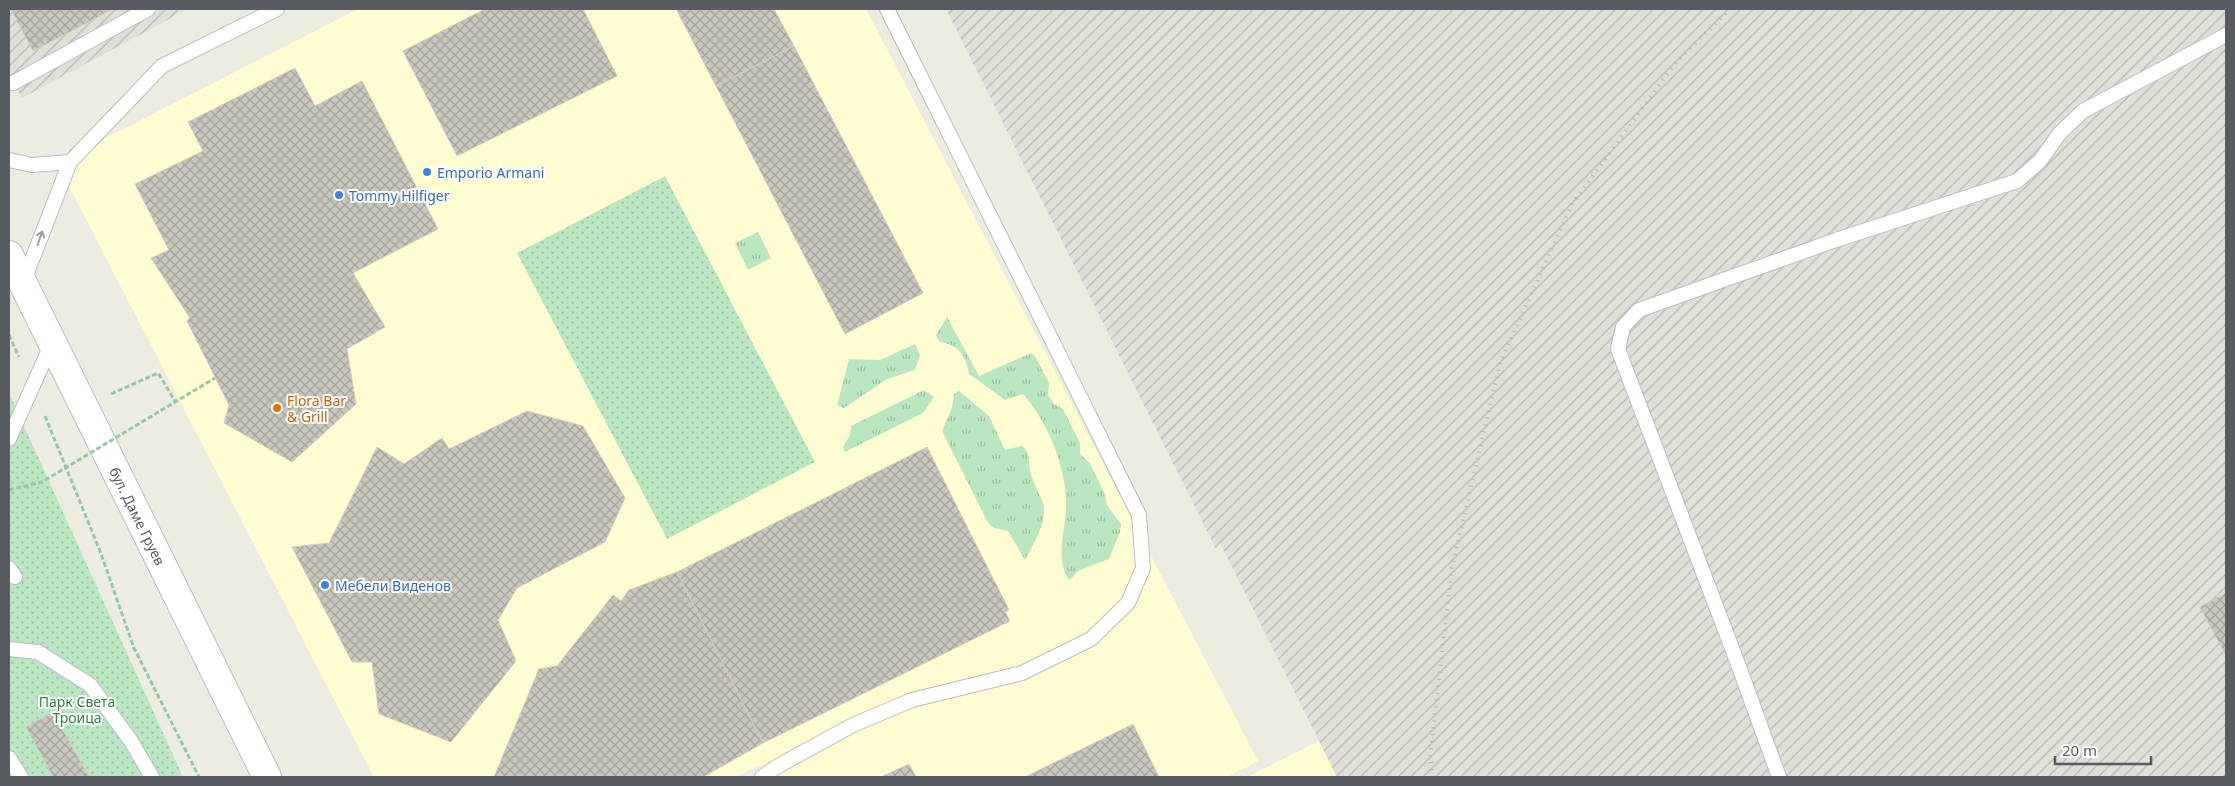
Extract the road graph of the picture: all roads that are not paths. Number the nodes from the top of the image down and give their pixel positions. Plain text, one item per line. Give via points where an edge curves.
1 (148, 9) edge
2 (277, 9) edge
3 (887, 9) edge
4 (2226, 35) edge
5 (13, 83) dead end
6 (9, 160) edge
7 (70, 162) junction
8 (9, 255) edge
9 (23, 284) junction
10 (52, 343) junction
11 (9, 439) edge
12 (9, 649) edge
13 (9, 758) edge
14 (20, 777) edge
15 (152, 777) edge
16 (267, 777) edge
17 (762, 777) edge
18 (1779, 777) edge

1 - 5 lane
2 - 7 lane via 162,66
3 - 17 lane via 1139,515 1143,568 1128,603 1092,639 1022,673 912,700 853,725
4 - 18 lane via 2083,111 2060,133 2040,162 2017,181 1836,240 1639,310 1623,327 1618,350
6 - 7 lane via 32,165
9 -> 7 lane
8 - 9 main road, бул. Даме Груев
9 - 10 main road, бул. Даме Груев
10 - 11 lane
10 - 16 main road, бул. Даме Груев
12 - 15 lane via 38,652 90,685 131,741
13 - 14 lane

